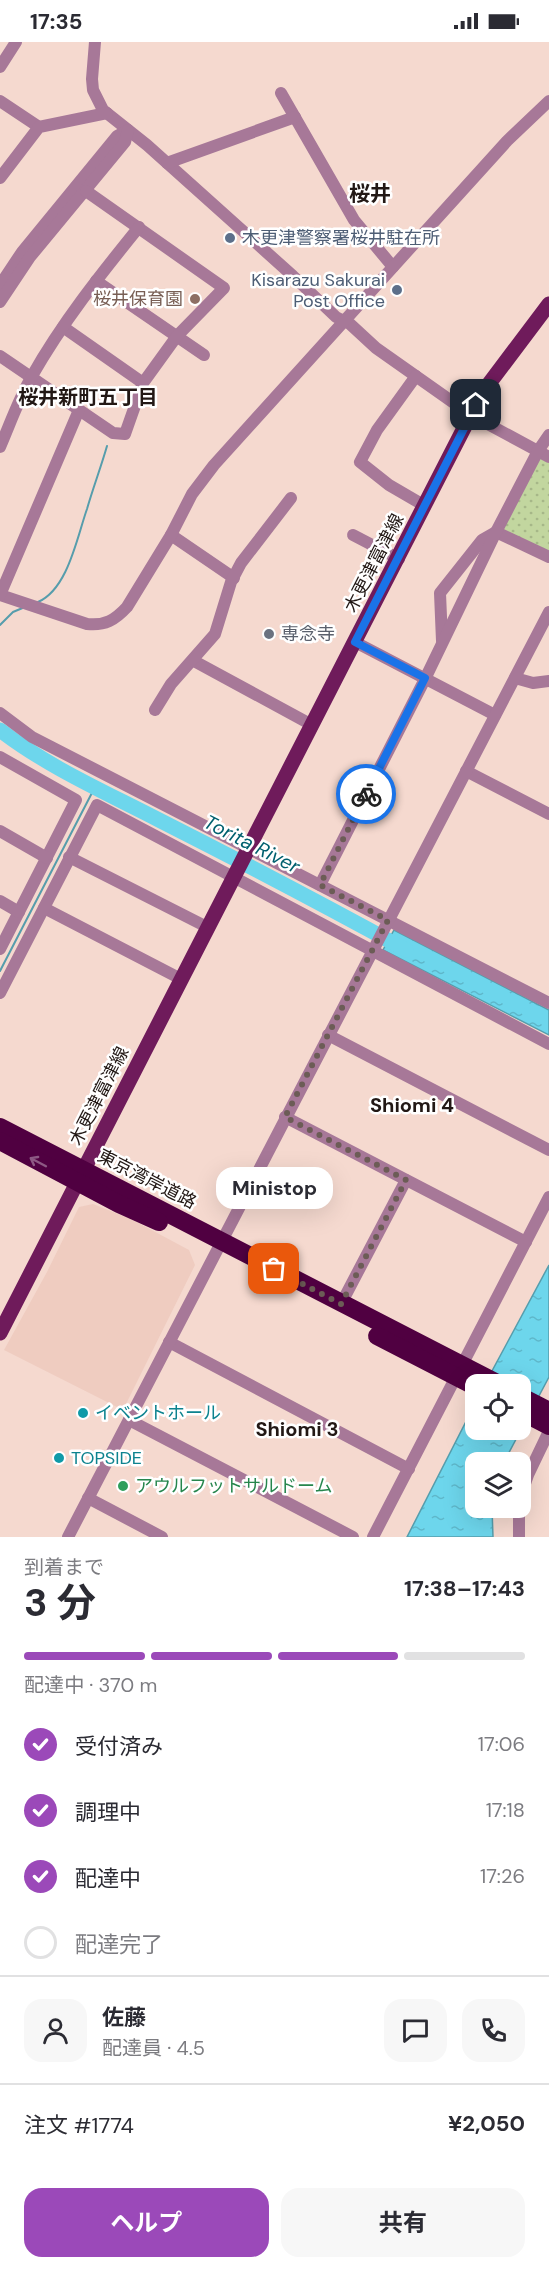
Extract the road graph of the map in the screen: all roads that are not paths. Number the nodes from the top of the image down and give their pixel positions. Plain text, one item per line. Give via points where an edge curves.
1 (16, 42) edge
2 (95, 42) edge
3 (0, 67) edge
4 (281, 93) dead end
5 (0, 101) edge
6 (549, 101) edge
7 (107, 113) junction
8 (295, 117) junction
9 (39, 127) junction
10 (128, 130) junction
11 (167, 163) junction
12 (0, 178) edge
13 (86, 191) junction
14 (139, 227) junction
15 (393, 267) junction
16 (96, 280) junction
17 (2, 287) edge
18 (0, 302) edge
19 (549, 304) edge
20 (344, 321) junction
21 (63, 327) junction
22 (177, 336) junction
23 (204, 355) dead end
24 (0, 356) edge
25 (416, 376) junction
26 (31, 377) junction
27 (143, 383) junction
28 (79, 410) junction
29 (471, 415) junction
30 (549, 435) edge
31 (0, 447) edge
32 (543, 454) edge
33 (291, 498) dead end
34 (425, 506) junction
35 (496, 532) junction
36 (171, 535) junction
37 (353, 535) dead end
38 (549, 557) edge
39 (399, 559) junction
40 (234, 578) junction
41 (0, 595) edge
42 (549, 612) edge
43 (355, 642) junction
44 (442, 643) junction
45 (194, 661) junction
46 (425, 678) junction
47 (515, 678) junction
48 (549, 681) edge
49 (155, 710) dead end
50 (0, 713) edge
51 (495, 716) junction
52 (312, 725) junction
53 (0, 757) edge
54 (466, 771) junction
55 (76, 800) junction
56 (94, 809) junction
57 (549, 814) edge
58 (0, 831) edge
59 (247, 848) junction
60 (69, 857) junction
61 (47, 858) junction
62 (233, 877) junction
63 (320, 885) junction
64 (0, 901) edge
65 (44, 908) junction
66 (19, 912) junction
67 (388, 920) junction
68 (207, 927) junction
69 (0, 949) edge
70 (372, 950) junction
71 (180, 979) junction
72 (0, 993) edge
73 (549, 1003) edge
74 (328, 1035) junction
75 (549, 1044) edge
76 (285, 1117) junction
77 (0, 1127) edge
78 (0, 1141) edge
79 (549, 1150) edge
80 (80, 1176) junction
81 (406, 1180) junction
82 (549, 1197) edge
83 (526, 1242) junction
84 (218, 1246) junction
85 (341, 1304) junction
86 (0, 1333) edge
87 (170, 1342) junction
88 (459, 1371) junction
89 (468, 1374) edge
90 (465, 1377) edge
91 (531, 1402) edge
92 (549, 1411) edge
93 (531, 1418) edge
94 (129, 1420) junction
95 (549, 1429) edge
96 (531, 1468) edge
97 (409, 1469) junction
98 (88, 1498) junction
99 (519, 1518) edge
100 (68, 1537) edge
101 (162, 1537) edge
102 (353, 1537) edge
103 (374, 1537) edge
104 (519, 1537) edge

1 - 3 street
2 - 7 street via 93,90
4 - 8 street
5 - 9 street
6 - 15 street via 507,141
7 - 9 street
7 - 10 street
8 - 11 street
8 - 15 street via 354,220
9 - 12 street
10 - 11 street
10 - 13 street via 125,142
10 - 17 street via 117,136 22,252
11 - 20 street
13 - 14 street
13 - 17 street
14 - 16 street
14 - 22 street via 224,288
15 - 20 street
16 - 21 street
16 - 22 street
17 - 18 street
19 - 29 main road, 木更津富津線 via 496,373
20 - 25 street
20 - 36 street via 214,465 192,494
21 - 26 street
21 - 27 street
22 - 23 street
22 - 27 street
24 - 26 street
25 - 29 street
25 - 34 street via 377,430 360,462
26 - 28 street
26 - 31 street
27 - 28 street via 125,434 113,433
28 - 41 street
29 - 32 street
29 - 34 main road, 木更津富津線
30 - 32 street
32 - 35 street
33 - 40 street
34 - 39 main road, 木更津富津線
35 - 38 street
35 - 44 street
35 - 44 street via 482,540 440,593
36 - 40 street
36 - 41 street via 127,607 106,623 87,624
37 - 39 street
39 - 43 main road, 木更津富津線
40 - 45 street via 215,634
42 - 47 street
43 - 46 street
43 - 52 main road, 木更津富津線
44 - 46 street
45 - 49 street via 171,684
45 - 52 street
46 - 51 street
46 - 63 street
47 - 48 street via 533,683
47 - 51 street
50 - 59 street via 32,737
51 - 54 street
52 - 59 main road, 木更津富津線
53 - 55 street
54 - 57 street
54 - 67 street
55 - 56 street
55 - 61 street
56 - 60 street
56 - 62 street via 97,805
58 - 61 street
59 - 62 main road, 木更津富津線
59 - 63 street
60 - 65 street
60 - 68 street
61 - 66 street
62 - 68 main road, 木更津富津線
62 - 70 street
63 - 67 street
64 - 66 street
65 - 71 street
65 - 72 street
66 - 69 street
67 - 70 street
67 - 73 street
68 - 71 main road, 木更津富津線
70 - 74 street
70 - 75 street
71 - 80 main road, 木更津富津線
74 - 76 street
74 - 79 street
76 - 81 street
76 - 84 street
77 - 80 highway, 東京湾岸道路
80 -> 78 highway, 東京湾岸道路
80 - 84 highway, 東京湾岸道路
80 - 86 main road, 木更津富津線
81 - 83 street
81 - 85 street
82 - 83 street
83 - 88 street
84 - 85 highway, 東京湾岸道路
84 - 87 street
84 - 88 highway, 東京湾岸道路
85 - 88 highway, 東京湾岸道路
87 - 94 street
87 - 97 street
88 - 89 highway, 東京湾岸道路
88 - 90 highway, 東京湾岸道路
88 - 97 street
91 - 92 highway
93 - 95 highway
94 - 98 street
94 - 102 street
95 - 96 street
97 - 103 street
98 - 100 street
98 - 101 street
99 - 104 street

